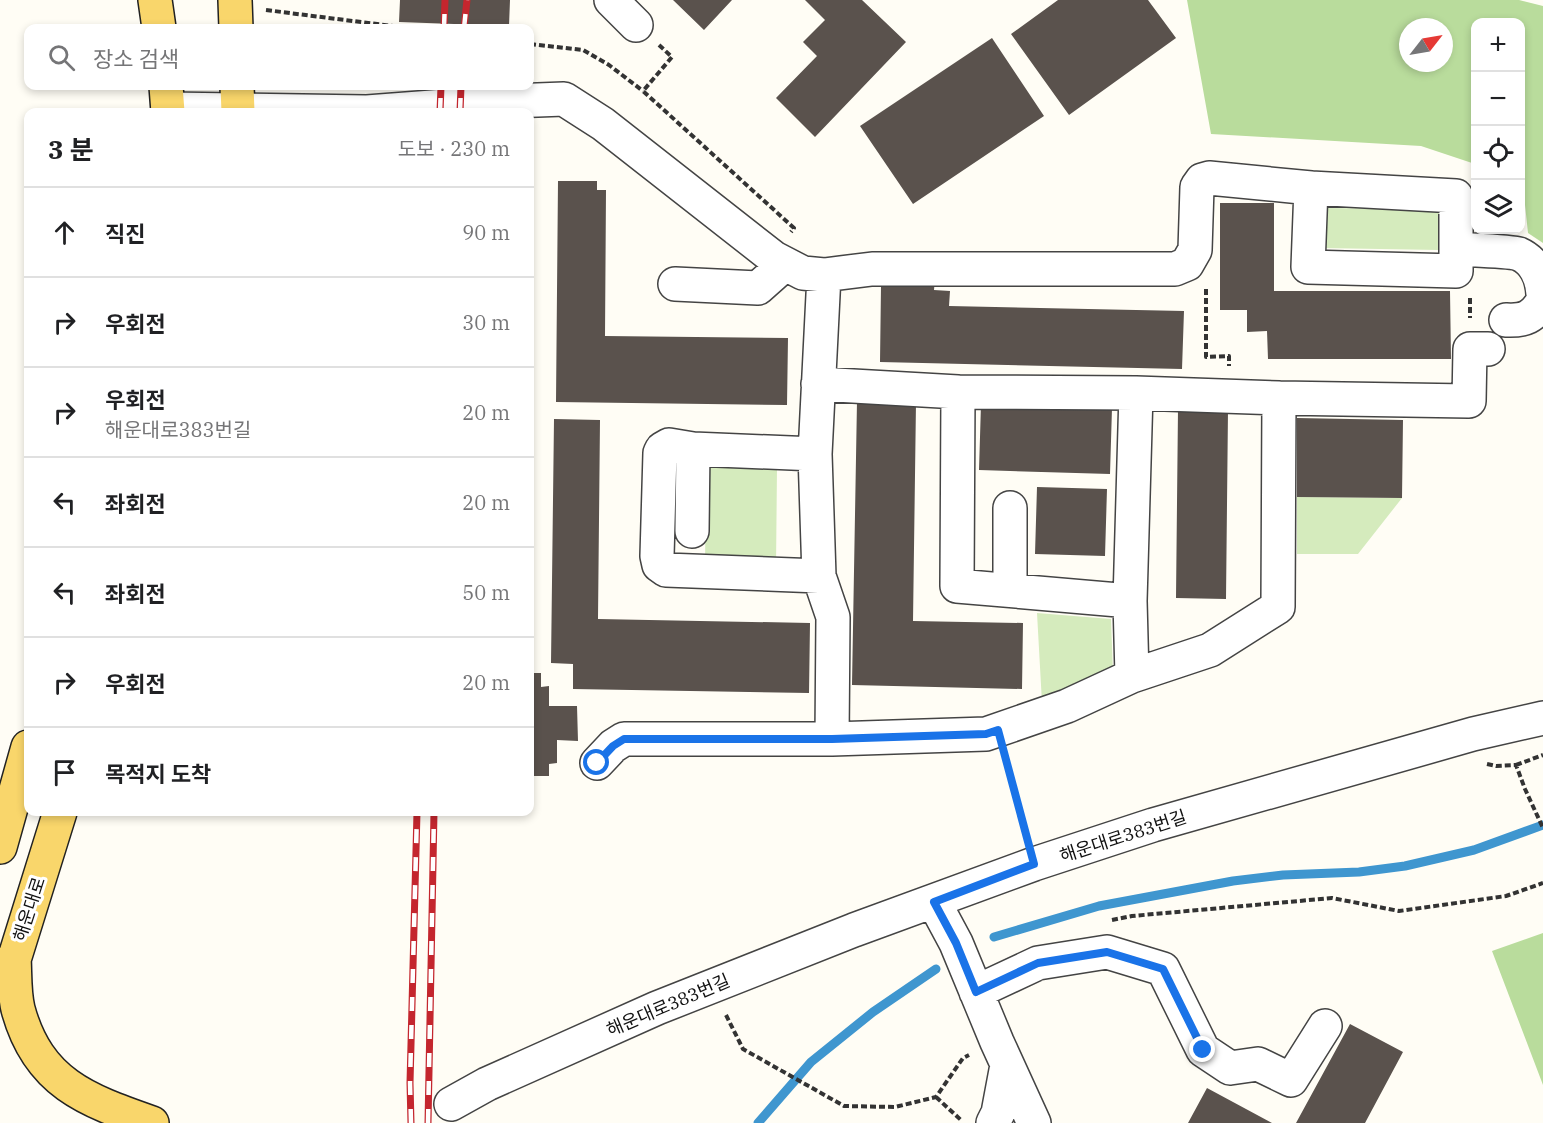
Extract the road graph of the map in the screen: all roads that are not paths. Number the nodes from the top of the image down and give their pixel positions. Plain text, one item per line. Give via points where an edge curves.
1 (154, 0) edge
2 (611, 0) edge
3 (158, 24) edge
4 (636, 25) road end
5 (168, 102) edge
6 (237, 105) edge
7 (293, 108) edge
8 (419, 108) edge
9 (1311, 188) junction
10 (1456, 260) junction
11 (780, 261) junction
12 (824, 275) junction
13 (675, 284) dead end
14 (1543, 294) edge
15 (1543, 301) edge
16 (1506, 321) dead end
17 (1479, 349) road end
18 (818, 384) junction
19 (958, 392) junction
20 (1136, 393) junction
21 (1279, 398) junction
22 (693, 450) junction
23 (815, 454) junction
24 (1010, 508) dead end
25 (692, 531) dead end
26 (819, 576) junction
27 (1010, 590) junction
28 (1130, 601) junction
29 (1132, 676) junction
30 (1543, 718) edge
31 (832, 739) junction
32 (24, 761) edge
33 (597, 763) dead end
34 (59, 816) edge
35 (0, 847) edge
36 (934, 902) junction
37 (14, 957) junction
38 (976, 992) junction
39 (0, 1007) edge
40 (1324, 1026) dead end
41 (1002, 1054) junction
42 (452, 1104) dead end
43 (152, 1123) edge
44 (993, 1123) edge
45 (1034, 1123) edge

1 - 3 main road
2 - 4 street
5 - 6 street
6 - 7 street
8 - 11 street via 564,99 603,124
9 - 10 street via 1456,196
9 - 10 street via 1308,267
9 - 12 street via 1202,180 1197,187 1195,250 1188,264 1175,269 872,269
10 - 14 street via 1519,254 1535,266
11 - 12 street via 802,273
11 - 13 street via 758,288
12 - 18 street
15 - 16 street via 1534,314
17 - 21 street via 1469,401
18 - 19 street
18 - 23 street
19 - 20 street
19 - 27 street via 957,586
20 - 21 street
20 - 28 street
21 - 29 street via 1278,607 1210,650
22 - 23 street
22 - 25 street
22 - 26 street via 669,445 660,453 659,565 666,570
23 - 26 street
24 - 27 street
26 - 31 street via 833,616
27 - 28 street
28 - 29 street
29 - 31 street via 1067,706 986,734
30 - 36 street, 해운대로383번길 via 1473,734 1153,825
31 - 33 street via 624,739
32 - 35 main road
34 - 37 main road, 해운대로
36 - 38 street
36 - 42 street, 해운대로383번길 via 657,1008 487,1084
37 - 39 main road, 해운대로
37 - 43 main road via 17,1007 32,1047 64,1084 105,1107
38 - 40 street via 1038,963 1107,952 1163,969 1203,1050 1230,1068 1258,1064 1291,1080
38 - 41 street
41 - 44 street via 998,1113
41 - 45 street

